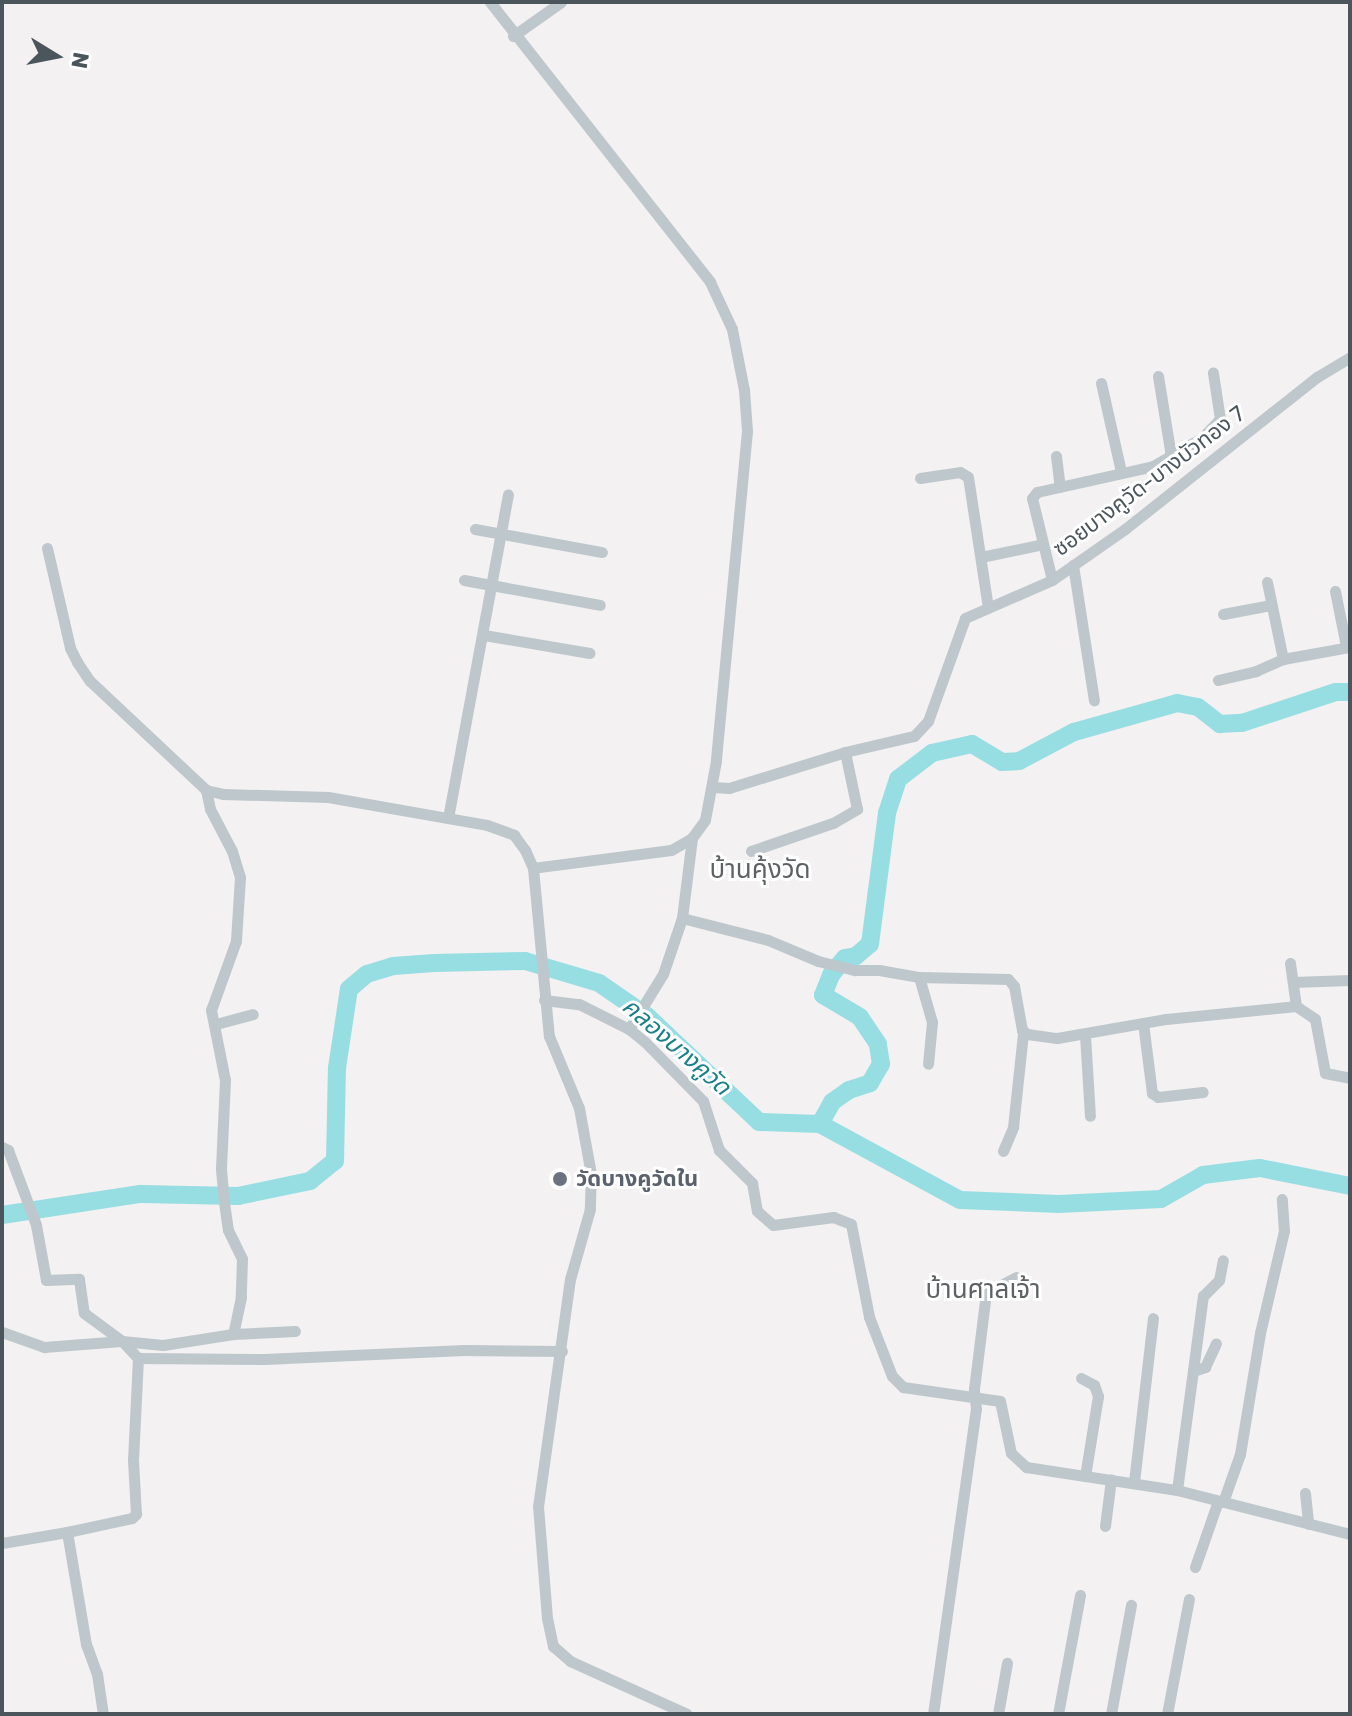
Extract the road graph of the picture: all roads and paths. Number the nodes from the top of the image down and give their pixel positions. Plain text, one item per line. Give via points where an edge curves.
1 (490, 2) edge
2 (561, 2) edge
3 (513, 36) junction
4 (1350, 357) edge
5 (1213, 373) dead end
6 (1158, 376) dead end
7 (1101, 383) dead end
8 (1203, 437) junction
9 (1218, 455) junction
10 (1056, 456) dead end
11 (1171, 456) junction
12 (1121, 472) junction
13 (920, 478) dead end
14 (1060, 487) junction
15 (508, 495) dead end
16 (475, 529) dead end
17 (501, 534) junction
18 (1043, 544) junction
19 (47, 548) dead end
20 (602, 552) dead end
21 (981, 557) junction
22 (1073, 565) junction
23 (464, 580) dead end
24 (1052, 580) junction
25 (1267, 582) dead end
26 (492, 585) junction
27 (1335, 591) dead end
28 (600, 605) dead end
29 (1271, 605) junction
30 (988, 607) junction
31 (1223, 614) dead end
32 (484, 635) junction
33 (1348, 647) edge
34 (589, 653) dead end
35 (1283, 659) junction
36 (1218, 680) dead end
37 (1094, 700) dead end
38 (845, 752) junction
39 (712, 787) junction
40 (206, 790) junction
41 (448, 818) junction
42 (692, 838) junction
43 (751, 851) dead end
44 (533, 868) junction
45 (682, 918) junction
46 (1290, 963) dead end
47 (919, 977) junction
48 (1350, 980) edge
49 (1293, 982) junction
50 (544, 1000) junction
51 (1296, 1006) junction
52 (253, 1014) dead end
53 (1143, 1023) junction
54 (216, 1024) junction
55 (631, 1026) junction
56 (1023, 1033) junction
57 (1085, 1035) junction
58 (928, 1064) dead end
59 (1350, 1078) edge
60 (1203, 1092) dead end
61 (1090, 1116) dead end
62 (2, 1147) edge
63 (1003, 1151) dead end
64 (1282, 1199) dead end
65 (1223, 1260) dead end
66 (1016, 1277) dead end
67 (1153, 1318) dead end
68 (295, 1331) dead end
69 (2, 1332) edge
70 (233, 1334) junction
71 (122, 1341) junction
72 (1216, 1343) dead end
73 (562, 1351) junction
74 (138, 1358) junction
75 (1193, 1371) junction
76 (1081, 1378) dead end
77 (976, 1395) junction
78 (1085, 1476) junction
79 (1111, 1479) junction
80 (1134, 1482) junction
81 (1177, 1490) junction
82 (1305, 1493) dead end
83 (1220, 1501) junction
84 (1308, 1524) junction
85 (1105, 1526) dead end
86 (67, 1532) junction
87 (1350, 1534) edge
88 (2, 1543) edge
89 (1195, 1567) dead end
90 (1080, 1595) dead end
91 (1189, 1599) dead end
92 (1131, 1605) dead end
93 (1007, 1663) dead end
94 (103, 1714) edge
95 (687, 1714) edge
96 (933, 1714) edge
97 (998, 1714) edge
98 (1058, 1714) edge
99 (1111, 1714) edge
100 (1167, 1714) edge

1 - 3 street
2 - 3 street
3 - 39 street via 691,257 722,303 732,329 744,390 747,466
4 - 9 street, ซอยบางคูวัด-บางบัวทอง 7
5 - 8 street via 1220,419
6 - 11 street
7 - 12 street
8 - 9 street
8 - 11 street
9 - 22 street, ซอยบางคูวัด-บางบัวทอง 7
10 - 14 street
11 - 12 street via 1153,466
12 - 14 street
13 - 21 street via 965,472
14 - 18 street via 1032,498
15 - 17 street
16 - 17 street
17 - 20 street
17 - 26 street
18 - 21 street
18 - 24 street
19 - 40 street via 77,662 90,681
21 - 30 street
22 - 24 street, ซอยบางคูวัด-บางบัวทอง 7
22 - 37 street
23 - 26 street
24 - 30 street, ซอยบางคูวัด-บางบัวทอง 7
25 - 29 street
26 - 28 street
26 - 32 street
27 - 33 street
29 - 31 street
29 - 35 street
30 - 38 street, ซอยบางคูวัด-บางบัวทอง 7 via 965,618 928,721 914,736
32 - 34 street
32 - 41 street
33 - 35 street
35 - 36 street
38 - 39 street, ซอยบางคูวัด-บางบัวทอง 7 via 729,788
38 - 43 street via 857,809 833,823
39 - 42 street via 709,810
40 - 41 street via 310,795
40 - 54 street via 240,877 236,941 211,1010
41 - 44 street via 505,829 520,841
42 - 44 street via 656,853
42 - 45 street
44 - 50 street
45 - 47 street via 768,940 818,961
45 - 55 street via 657,982
46 - 49 street
47 - 56 street via 1008,979
47 - 58 street via 932,1022
48 - 49 street
49 - 51 street
50 - 55 street via 579,1004
50 - 73 street via 557,1060 586,1129 591,1174 590,1209 570,1279
51 - 53 street
51 - 59 street via 1315,1019 1325,1073
52 - 54 street
53 - 57 street
53 - 60 street via 1152,1093 1158,1097
54 - 70 street via 225,1080 224,1202 228,1230 242,1259
55 - 77 street via 703,1101 719,1150 752,1183 757,1211 773,1225 833,1217 851,1224 869,1317 892,1376 903,1387
56 - 57 street
56 - 63 street via 1013,1127
57 - 61 street
62 - 71 street via 8,1150 36,1225 46,1280 79,1279 84,1313
64 - 83 street via 1284,1231 1240,1454
65 - 75 street via 1219,1280 1203,1296
66 - 77 street via 986,1293
67 - 80 street
68 - 70 street
69 - 71 street via 44,1347
70 - 71 street via 163,1345
71 - 74 street
72 - 75 street via 1205,1367
73 - 74 street
73 - 95 street via 538,1506 553,1646 583,1668
74 - 86 street via 136,1514
75 - 81 street
76 - 78 street via 1094,1385 1098,1396
77 - 78 street via 1000,1401 1007,1443 1016,1461 1035,1470
77 - 96 street
78 - 79 street
79 - 80 street
79 - 85 street
80 - 81 street
81 - 83 street
82 - 84 street
83 - 84 street
83 - 89 street
84 - 87 street
86 - 88 street
86 - 94 street
90 - 98 street
91 - 100 street
92 - 99 street
93 - 97 street

